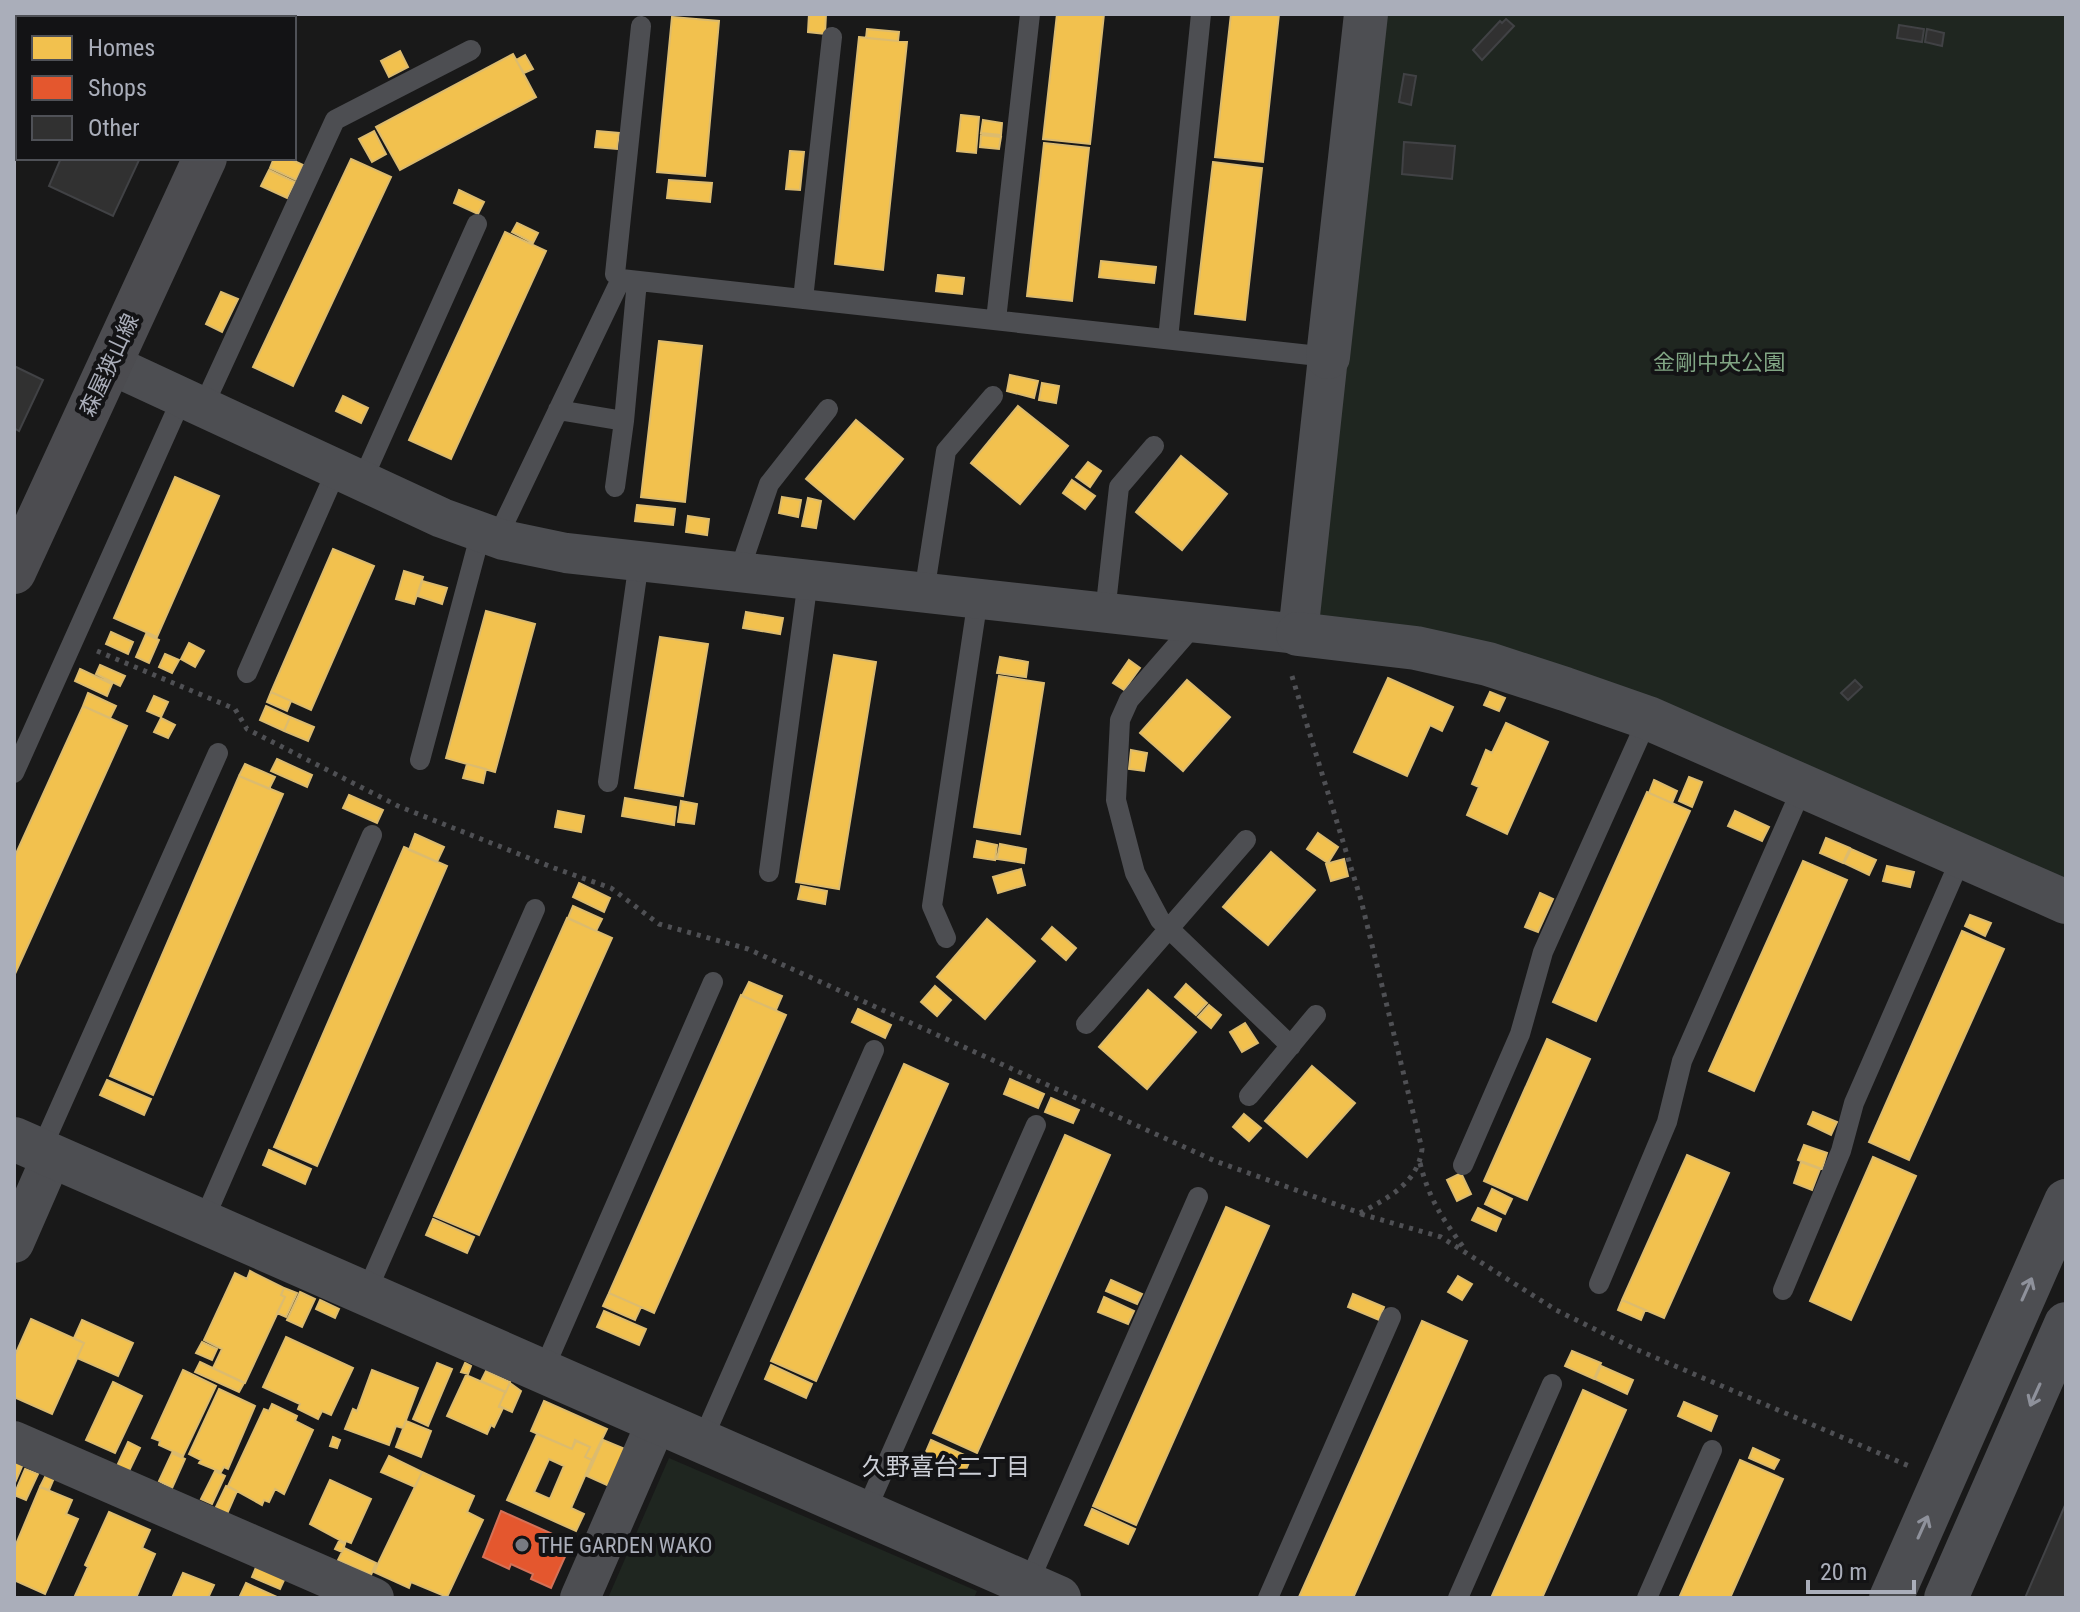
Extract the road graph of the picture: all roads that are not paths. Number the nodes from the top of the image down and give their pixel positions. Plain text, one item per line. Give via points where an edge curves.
1 (1030, 14) edge
2 (1201, 14) edge
3 (1366, 14) edge
4 (641, 26) dead end
5 (832, 37) dead end
6 (471, 50) dead end
7 (204, 160) edge
8 (477, 224) dead end
9 (629, 280) junction
10 (803, 299) junction
11 (996, 320) junction
12 (1168, 339) junction
13 (1328, 357) junction
14 (110, 364) junction
15 (993, 396) dead end
16 (193, 402) junction
17 (828, 409) dead end
18 (558, 410) junction
19 (624, 421) junction
20 (1154, 446) dead end
21 (349, 475) junction
22 (615, 487) dead end
23 (489, 535) junction
24 (639, 561) junction
25 (14, 572) edge
26 (739, 572) junction
27 (808, 580) junction
28 (924, 593) junction
29 (978, 598) junction
30 (1105, 613) junction
31 (1196, 623) junction
32 (1294, 633) junction
33 (247, 673) dead end
34 (1648, 718) junction
35 (218, 753) dead end
36 (420, 760) dead end
37 (14, 773) edge
38 (608, 782) dead end
39 (1803, 786) junction
40 (372, 835) dead end
41 (1246, 840) dead end
42 (1962, 856) junction
43 (769, 872) dead end
44 (2066, 902) edge
45 (535, 909) dead end
46 (1169, 929) junction
47 (946, 938) dead end
48 (713, 982) dead end
49 (1316, 1015) dead end
50 (1086, 1024) dead end
51 (1291, 1046) junction
52 (874, 1050) dead end
53 (1249, 1096) dead end
54 (1036, 1125) dead end
55 (36, 1148) edge
56 (1463, 1165) dead end
57 (1198, 1197) dead end
58 (2066, 1201) edge
59 (203, 1222) junction
60 (14, 1243) edge
61 (1599, 1284) dead end
62 (1783, 1290) dead end
63 (366, 1293) junction
64 (1391, 1317) dead end
65 (2066, 1324) edge
66 (543, 1371) junction
67 (1552, 1384) dead end
68 (657, 1421) junction
69 (14, 1441) edge
70 (702, 1441) junction
71 (1712, 1450) dead end
72 (865, 1513) junction
73 (1044, 1591) edge
74 (374, 1598) edge
75 (580, 1598) edge
76 (1268, 1598) edge
77 (1458, 1598) edge
78 (1647, 1598) edge
79 (1891, 1598) edge
80 (1946, 1598) edge

1 - 11 lane
2 - 12 lane
3 - 13 street
4 - 9 lane via 615,274
5 - 10 lane
6 - 16 lane via 335,120
7 - 14 main road, 森屋狭山線
8 - 21 lane
9 - 10 lane
9 - 18 lane
9 - 19 lane
10 - 11 lane
11 - 12 lane
12 - 13 lane
13 - 32 street
14 - 16 street
14 - 25 main road, 森屋狭山線
15 - 28 lane via 946,451
16 - 21 street
16 - 37 lane via 73,641
17 - 26 lane via 769,484
18 - 19 lane
18 - 23 lane
19 - 22 lane
20 - 30 lane via 1119,487
21 - 23 street
21 - 33 lane
23 - 24 street via 566,553
23 - 36 lane
24 - 26 street
24 - 38 lane
26 - 27 street
27 - 28 street
27 - 43 lane
28 - 29 street
29 - 30 street
29 - 47 lane via 932,906
30 - 31 street
31 - 32 street
31 - 46 lane via 1129,700 1120,720 1116,800 1135,873
32 - 34 street via 1416,648 1488,664
34 - 39 street
34 - 56 lane via 1543,952 1520,1034
35 - 55 lane
39 - 42 street
39 - 61 lane via 1682,1061 1667,1122
40 - 59 lane
41 - 46 lane
42 - 44 street
42 - 62 lane via 1854,1103 1841,1151
45 - 63 lane
46 - 50 lane
46 - 51 lane
48 - 66 lane
49 - 51 lane
51 - 53 lane
52 - 70 lane
54 - 72 lane
55 - 59 street
55 - 60 street
57 - 73 lane
79 -> 58 street
59 - 63 street
63 - 66 street
64 - 76 lane
65 -> 80 street
66 - 68 street
67 - 77 lane
68 - 70 street
68 - 75 street
69 - 74 street
70 - 72 street
71 - 78 lane
72 - 73 street

